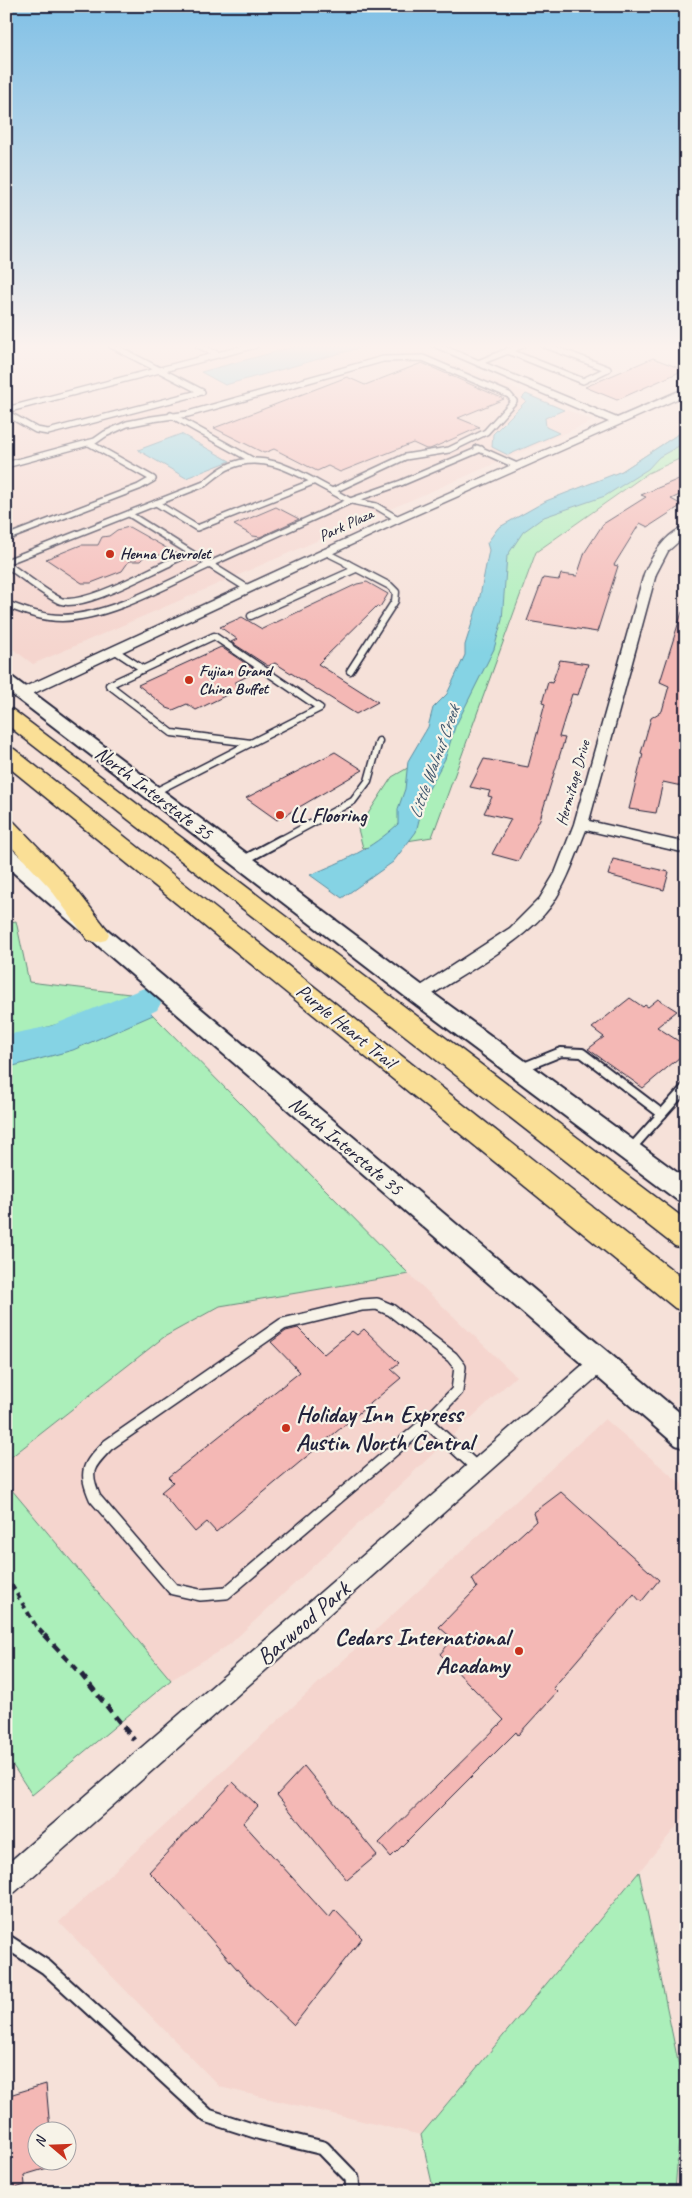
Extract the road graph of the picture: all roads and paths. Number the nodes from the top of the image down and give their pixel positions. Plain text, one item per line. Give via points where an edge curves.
1 (72, 448) edge
2 (97, 448) edge
3 (229, 448) edge
4 (454, 448) edge
5 (478, 448) edge
6 (558, 448) edge
7 (481, 449) junction
8 (252, 460) junction
9 (6, 465) edge
10 (517, 466) junction
11 (314, 482) junction
12 (332, 491) junction
13 (350, 501) junction
14 (156, 503) junction
15 (129, 514) junction
16 (398, 519) junction
17 (686, 530) edge
18 (6, 538) edge
19 (325, 552) junction
20 (191, 554) junction
21 (6, 563) edge
22 (209, 565) junction
23 (356, 569) junction
24 (247, 588) junction
25 (72, 602) junction
26 (6, 604) edge
27 (79, 616) junction
28 (251, 616) dead end
29 (114, 650) junction
30 (143, 669) junction
31 (350, 671) dead end
32 (14, 687) edge
33 (6, 714) edge
34 (379, 741) dead end
35 (252, 743) junction
36 (6, 754) edge
37 (153, 793) junction
38 (581, 824) junction
39 (6, 827) edge
40 (686, 848) edge
41 (6, 855) edge
42 (242, 861) junction
43 (97, 934) junction
44 (419, 995) junction
45 (519, 1070) junction
46 (686, 1088) edge
47 (662, 1114) junction
48 (629, 1151) junction
49 (686, 1193) edge
50 (686, 1237) edge
51 (686, 1299) edge
52 (600, 1362) junction
53 (427, 1422) junction
54 (686, 1436) edge
55 (478, 1469) junction
56 (6, 1576) edge
57 (137, 1744) dead end
58 (6, 1883) edge
59 (6, 1940) edge
60 (353, 2192) edge

1 - 9 lane
2 - 18 lane via 153,479
3 - 8 lane
4 - 12 lane via 405,457
5 - 7 lane
6 - 10 street, Park Plaza
7 - 10 lane
7 - 13 lane
8 - 11 lane via 273,461
8 - 14 lane via 230,466 204,484
10 - 16 street, Park Plaza
11 - 12 lane
11 - 14 lane via 197,528
12 - 13 lane
13 - 16 lane via 376,506
13 - 22 lane
14 - 15 lane
15 - 20 lane
15 - 21 lane
16 - 19 street, Park Plaza
17 - 38 street, Hermitage Drive via 656,558 650,574
19 - 23 lane
19 - 24 street, Park Plaza
20 - 22 lane
20 - 25 lane via 92,598
21 - 25 lane via 60,601
22 - 24 lane
22 - 27 lane via 128,602
23 - 28 lane
23 - 31 lane via 396,592 395,601
24 - 29 street, Park Plaza
25 - 27 lane
26 - 27 lane via 31,615
29 - 30 lane
29 - 32 street, Park Plaza
30 - 35 lane via 109,685 172,733
30 - 35 lane via 214,636 320,708
32 - 37 main road, North Interstate 35
33 - 50 highway, Purple Heart Trail
34 - 42 lane via 372,774 364,790 352,801
35 - 37 lane
36 - 51 highway, Purple Heart Trail
37 - 42 main road, North Interstate 35
38 - 40 street
38 - 44 street, Hermitage Drive via 562,873 546,901 516,932
39 - 43 highway via 57,880
41 - 43 main road, North Interstate 35
42 - 44 main road, North Interstate 35
43 - 52 main road, North Interstate 35
44 - 45 main road, North Interstate 35
45 - 47 lane via 561,1052 582,1053
45 - 48 main road, North Interstate 35
46 - 47 lane
47 - 48 lane
48 - 49 main road, North Interstate 35
52 - 54 main road, North Interstate 35
52 - 55 street, Barwood Park
53 - 53 lane via 226,1593 187,1595 173,1589 95,1498 87,1480 92,1462 108,1445 283,1324 362,1305 377,1304 391,1310 452,1357 460,1367 457,1392
53 - 55 lane
55 - 58 street, Barwood Park
56 - 57 path via 36,1626 81,1674
59 - 60 lane via 46,1967 208,2116 323,2148 352,2178

